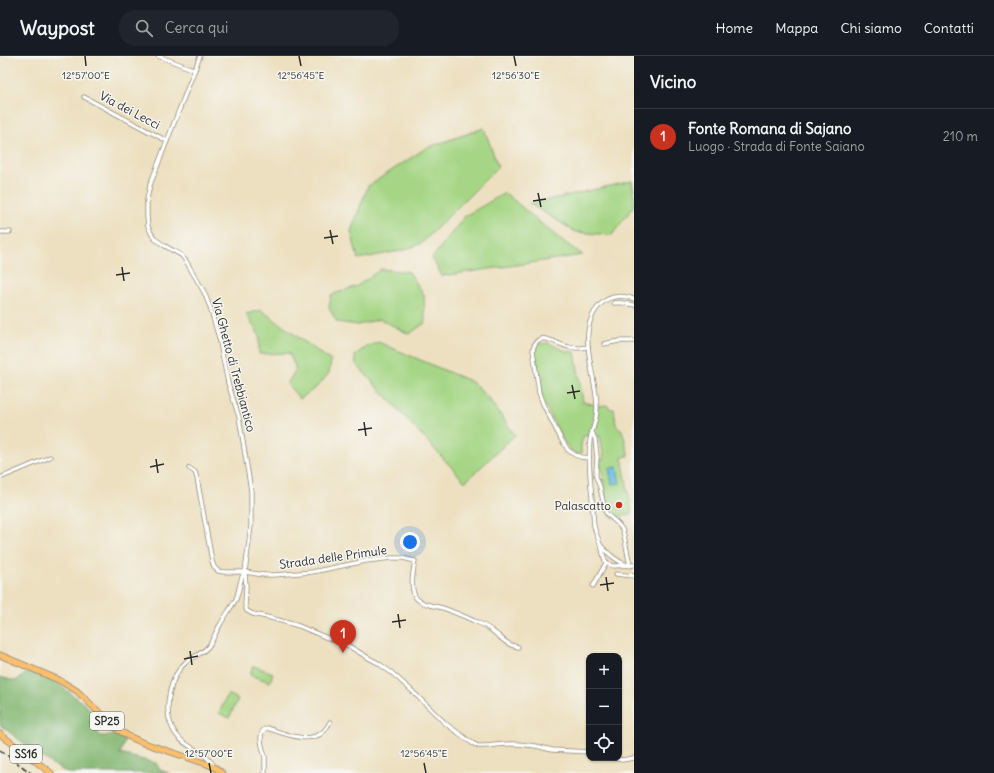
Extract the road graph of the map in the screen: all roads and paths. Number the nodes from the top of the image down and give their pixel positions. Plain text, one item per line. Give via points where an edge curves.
1 (158, 56) edge
2 (200, 56) edge
3 (195, 70) junction
4 (84, 97) dead end
5 (167, 141) junction
6 (0, 232) edge
7 (10, 232) dead end
8 (634, 299) edge
9 (614, 303) dead end
10 (634, 305) edge
11 (634, 341) edge
12 (604, 344) dead end
13 (588, 347) junction
14 (592, 432) junction
15 (50, 457) dead end
16 (589, 458) junction
17 (189, 468) dead end
18 (0, 478) edge
19 (600, 545) junction
20 (606, 563) junction
21 (632, 565) edge
22 (245, 572) junction
23 (616, 574) dead end
24 (634, 576) edge
25 (593, 586) dead end
26 (518, 647) dead end
27 (0, 655) edge
28 (330, 722) dead end
29 (0, 734) edge
30 (586, 752) edge
31 (634, 758) edge
32 (622, 760) edge
33 (216, 768) junction
34 (51, 773) edge
35 (222, 773) edge
36 (265, 773) edge

1 - 3 street
2 - 3 street, Via Ghetto di Trebbiantico
3 - 5 street, Via Ghetto di Trebbiantico
4 - 5 street, Via dei Lecci
5 - 22 street, Via Ghetto di Trebbiantico via 150,185 147,199 148,226 155,239 186,261 204,292 219,338 228,383 240,417 251,491 251,526
6 - 7 street
8 - 13 street via 612,297 597,308 588,327
9 - 10 street
11 - 12 street
13 - 14 street via 597,401
13 - 16 street via 570,348 546,339 537,342 533,350 539,393 561,439 574,455
14 - 16 street
14 - 21 street via 597,458 596,477 605,511 622,529
15 - 18 street
16 - 19 street via 594,525
17 - 22 street via 198,478 214,567 224,572
19 - 20 street
19 - 21 street via 614,558
20 - 21 street via 613,566
20 - 25 street
22 - 26 street, Strada delle Primule via 274,575 312,572 392,558 415,561 413,589 418,600 486,626 508,644
22 - 30 street via 247,611 348,644 392,673 446,724 472,743 478,746 518,744 552,750
22 - 33 street via 241,578 239,592 209,646 180,668 175,676 168,703 168,717 178,738 207,756
23 - 24 street
27 - 33 main road, SP25 via 59,680 77,691 117,729 128,736
28 - 36 street via 322,733 308,738 263,729 261,742
29 - 34 main road, SS16
31 - 32 street
33 - 35 main road, SP25

